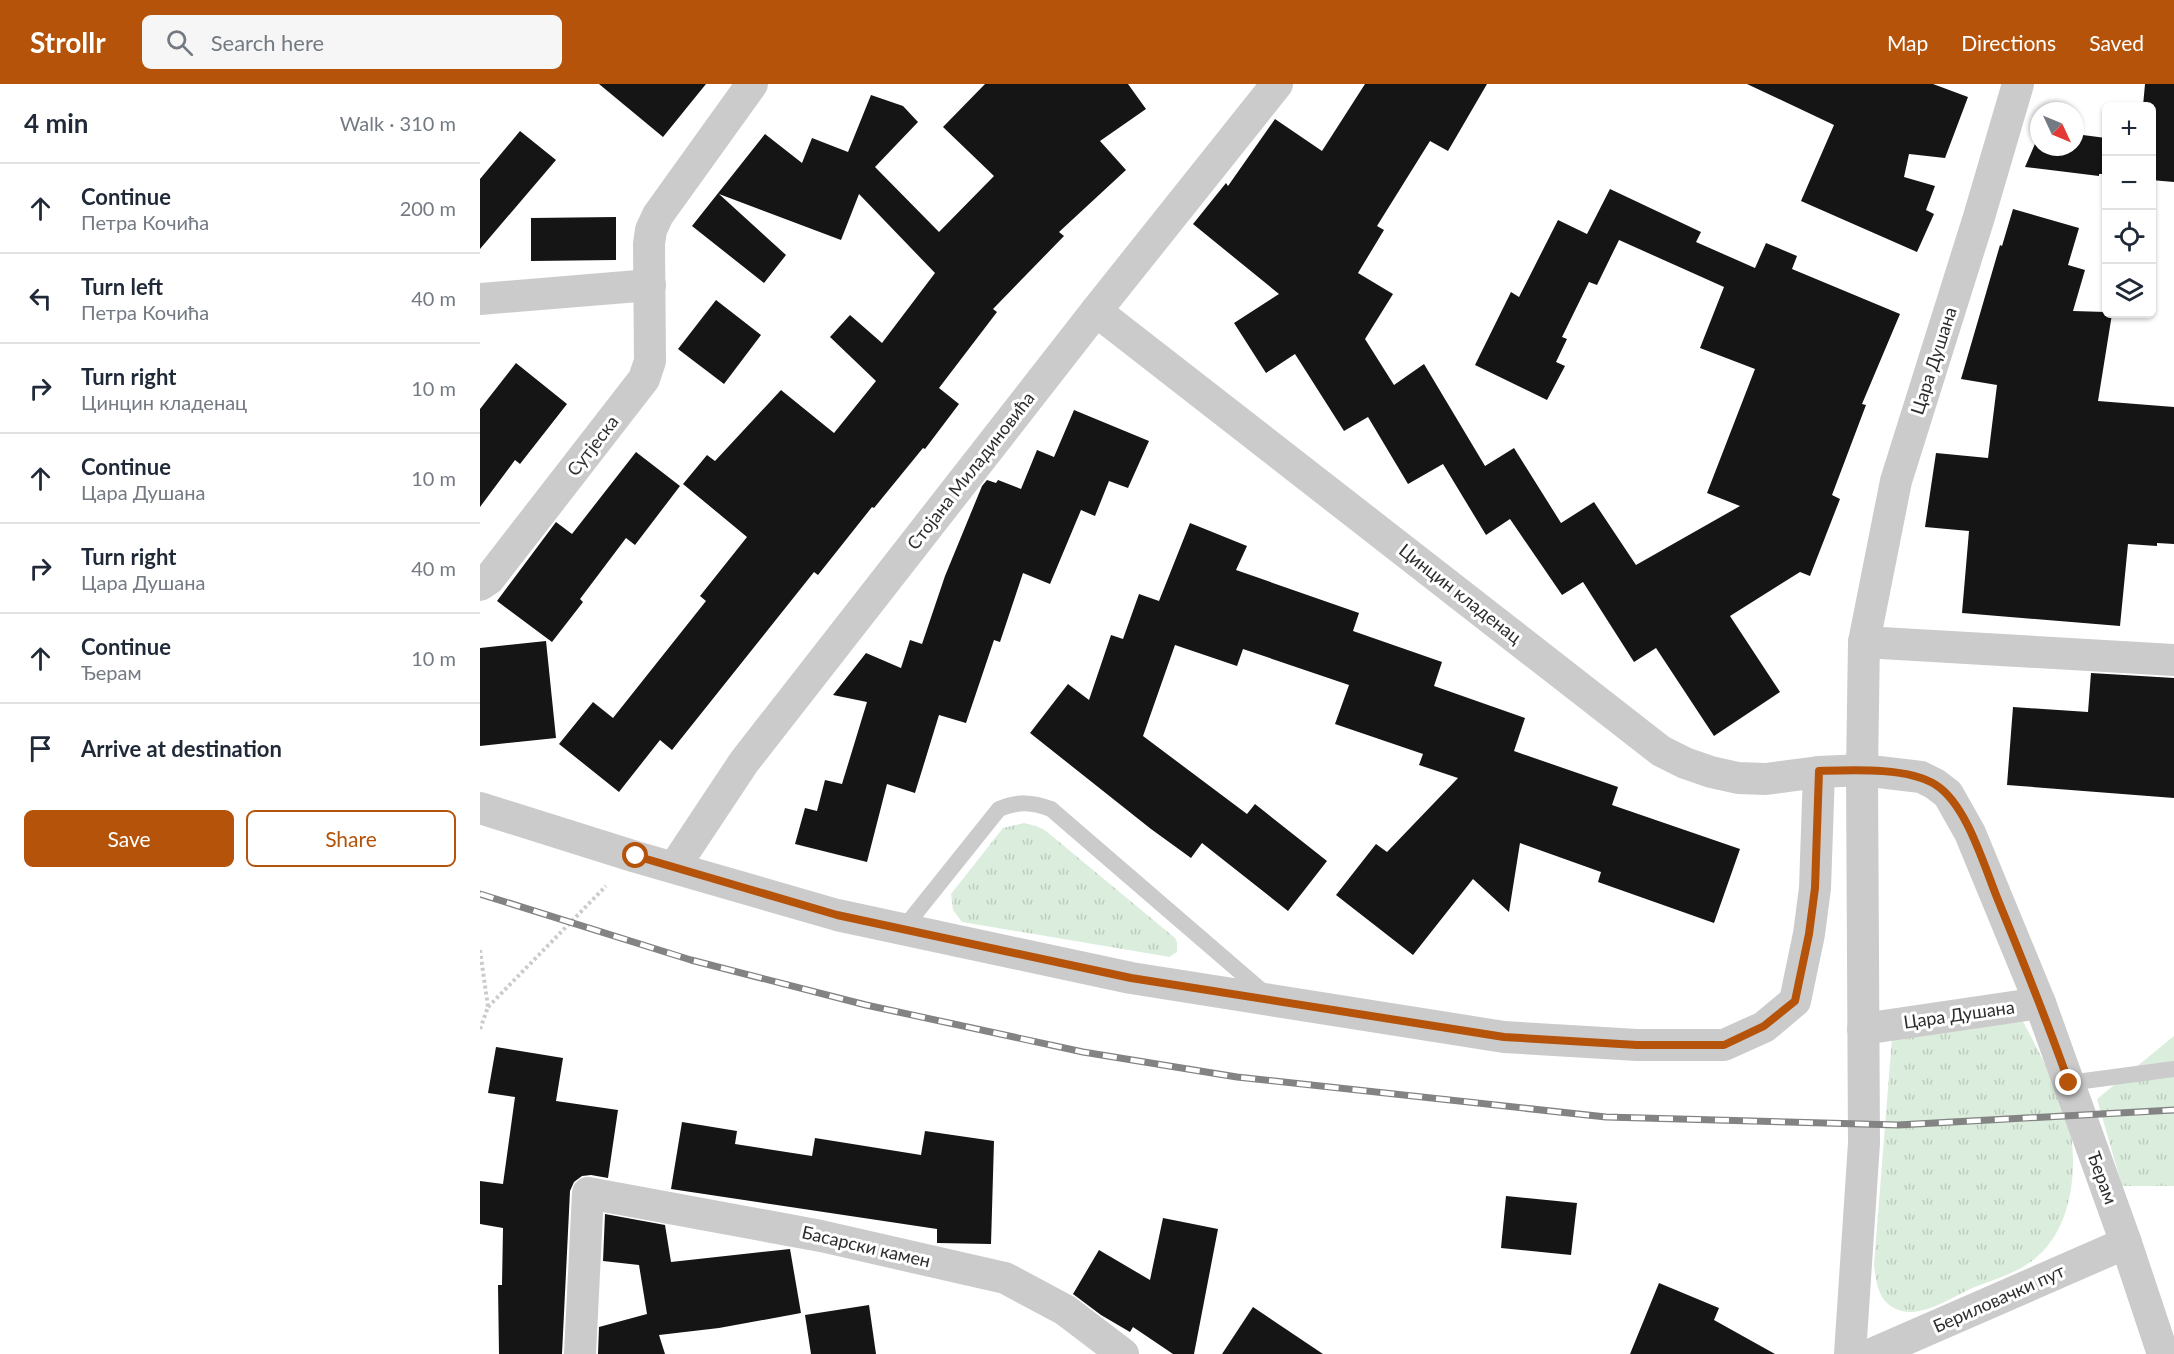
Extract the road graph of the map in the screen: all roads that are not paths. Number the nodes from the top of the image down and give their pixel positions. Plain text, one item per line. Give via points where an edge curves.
1 (752, 84) edge
2 (1277, 84) edge
3 (2018, 84) edge
4 (650, 285) junction
5 (480, 299) edge
6 (1096, 311) junction
7 (480, 585) edge
8 (1864, 642) junction
9 (2174, 660) edge
10 (1862, 770) junction
11 (1819, 771) junction
12 (480, 808) edge
13 (675, 866) junction
14 (903, 929) junction
15 (1274, 1001) junction
16 (2040, 1003) junction
17 (1863, 1029) junction
18 (2174, 1069) edge
19 (2069, 1083) junction
20 (2126, 1243) junction
21 (580, 1354) edge
22 (1123, 1354) edge
23 (1850, 1354) edge
24 (1872, 1354) edge
25 (2163, 1354) edge

1 - 4 street, Сутјеска via 658,215 649,244
2 - 6 street, Стојана Миладиновића
3 - 8 street, Цара Душана via 1896,481
4 - 5 street
4 - 7 street, Сутјеска via 650,361 644,379 489,579
6 - 11 street, Цинцин кладенац via 1661,751 1685,763 1738,778 1766,779
6 - 13 street, Стојана Миладиновића via 744,762
8 - 9 street
8 - 10 street, Цара Душана
10 - 11 street, Цинцин кладенац
10 - 16 street, Цара Душана via 1921,777 1948,794 1970,833
10 - 17 street
11 - 15 street via 1815,888 1795,1001 1764,1026 1724,1045 1637,1045 1504,1037
12 - 13 street
13 - 14 street via 837,915
14 - 15 street via 1131,978
14 - 15 lane via 999,809 1021,802 1036,803 1051,809
16 - 17 street, Цара Душана
16 - 19 street, Ђерам
17 - 23 street via 1864,1143
18 - 19 lane
19 - 20 street, Ђерам
20 - 24 street, Бериловачки пут
20 - 25 street, Ђерам
21 - 22 street, Басарски камен via 588,1193 821,1236 1005,1278 1065,1310

